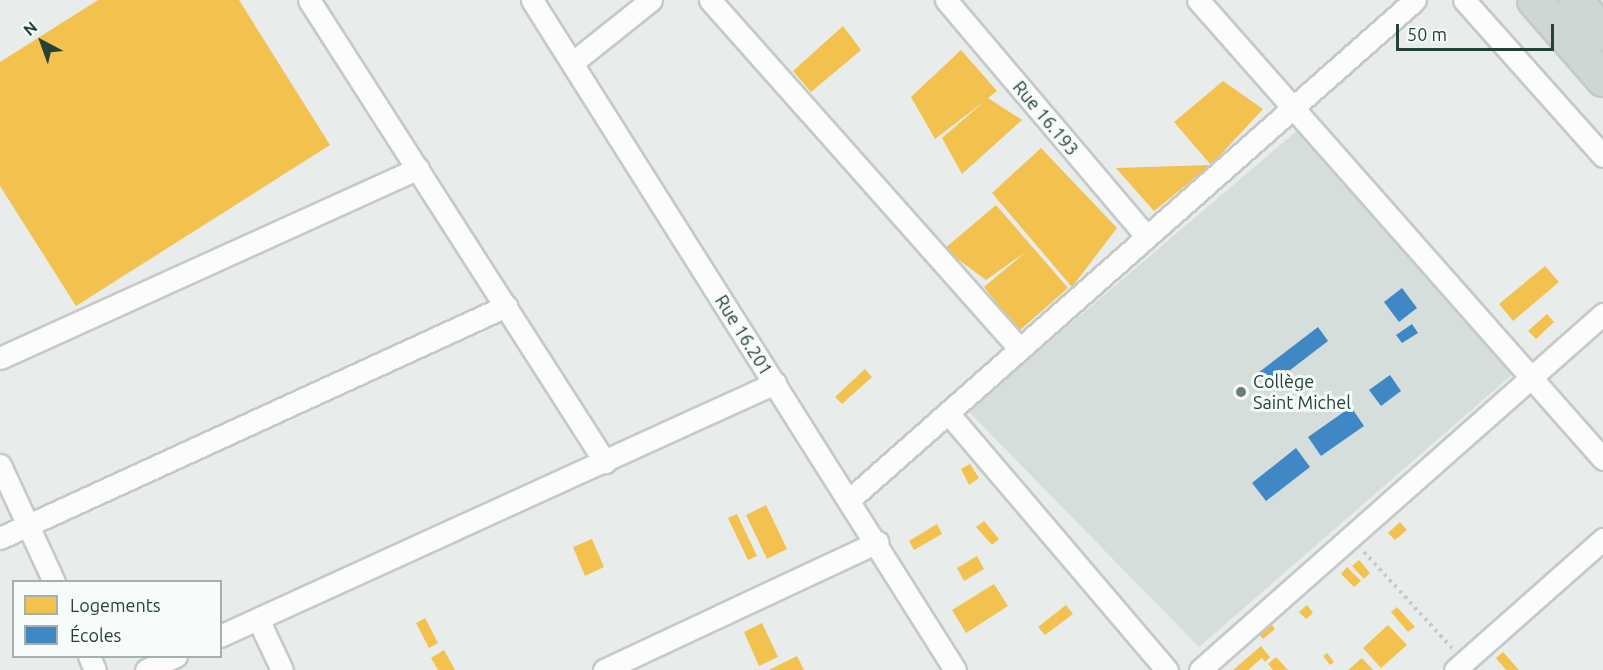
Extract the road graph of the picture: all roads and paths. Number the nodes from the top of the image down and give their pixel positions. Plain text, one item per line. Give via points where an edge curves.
1 (309, 0) edge
2 (532, 0) edge
3 (651, 0) edge
4 (710, 0) edge
5 (946, 0) edge
6 (1198, 0) edge
7 (1415, 0) edge
8 (1464, 0) edge
9 (1534, 0) edge
10 (1575, 0) edge
11 (1603, 32) edge
12 (572, 63) junction
13 (1603, 79) edge
14 (1294, 107) junction
15 (1603, 156) edge
16 (418, 168) junction
17 (1146, 236) junction
18 (506, 306) junction
19 (1603, 315) edge
20 (1020, 349) junction
21 (0, 358) edge
22 (1531, 377) junction
23 (775, 383) junction
24 (948, 413) junction
25 (1603, 459) edge
26 (605, 462) junction
27 (0, 465) edge
28 (849, 500) junction
29 (28, 525) junction
30 (1350, 536) junction
31 (0, 538) edge
32 (1603, 538) edge
33 (877, 542) junction
34 (53, 580) edge
35 (258, 619) junction
36 (222, 635) edge
37 (174, 658) edge
38 (1460, 666) edge
39 (146, 670) edge
40 (282, 670) edge
41 (604, 670) edge
42 (955, 670) edge
43 (1167, 670) edge
44 (1200, 670) edge

1 - 16 street
2 - 12 street, Rue 16.201
3 - 12 street
4 - 20 street
5 - 17 street, Rue 16.193
6 - 14 street
7 - 14 street
8 - 15 street
9 - 13 main road
10 - 11 main road
12 - 23 street, Rue 16.201
14 - 17 street
14 - 22 street
16 - 18 street
16 - 21 street
17 - 20 street
18 - 26 street
18 - 29 street
19 - 22 street
20 - 24 street
22 - 25 street
22 - 30 street
23 - 26 street
23 - 28 street, Rue 16.201
24 - 28 street
24 - 43 street
26 - 35 street
27 - 29 street
28 - 33 street, Rue 16.201
29 - 31 street
29 - 34 street
30 - 38 path
30 - 44 street
32 - 38 street
33 - 41 street
33 - 42 street, Rue 16.201
35 - 36 street
35 - 40 street
37 - 39 street

